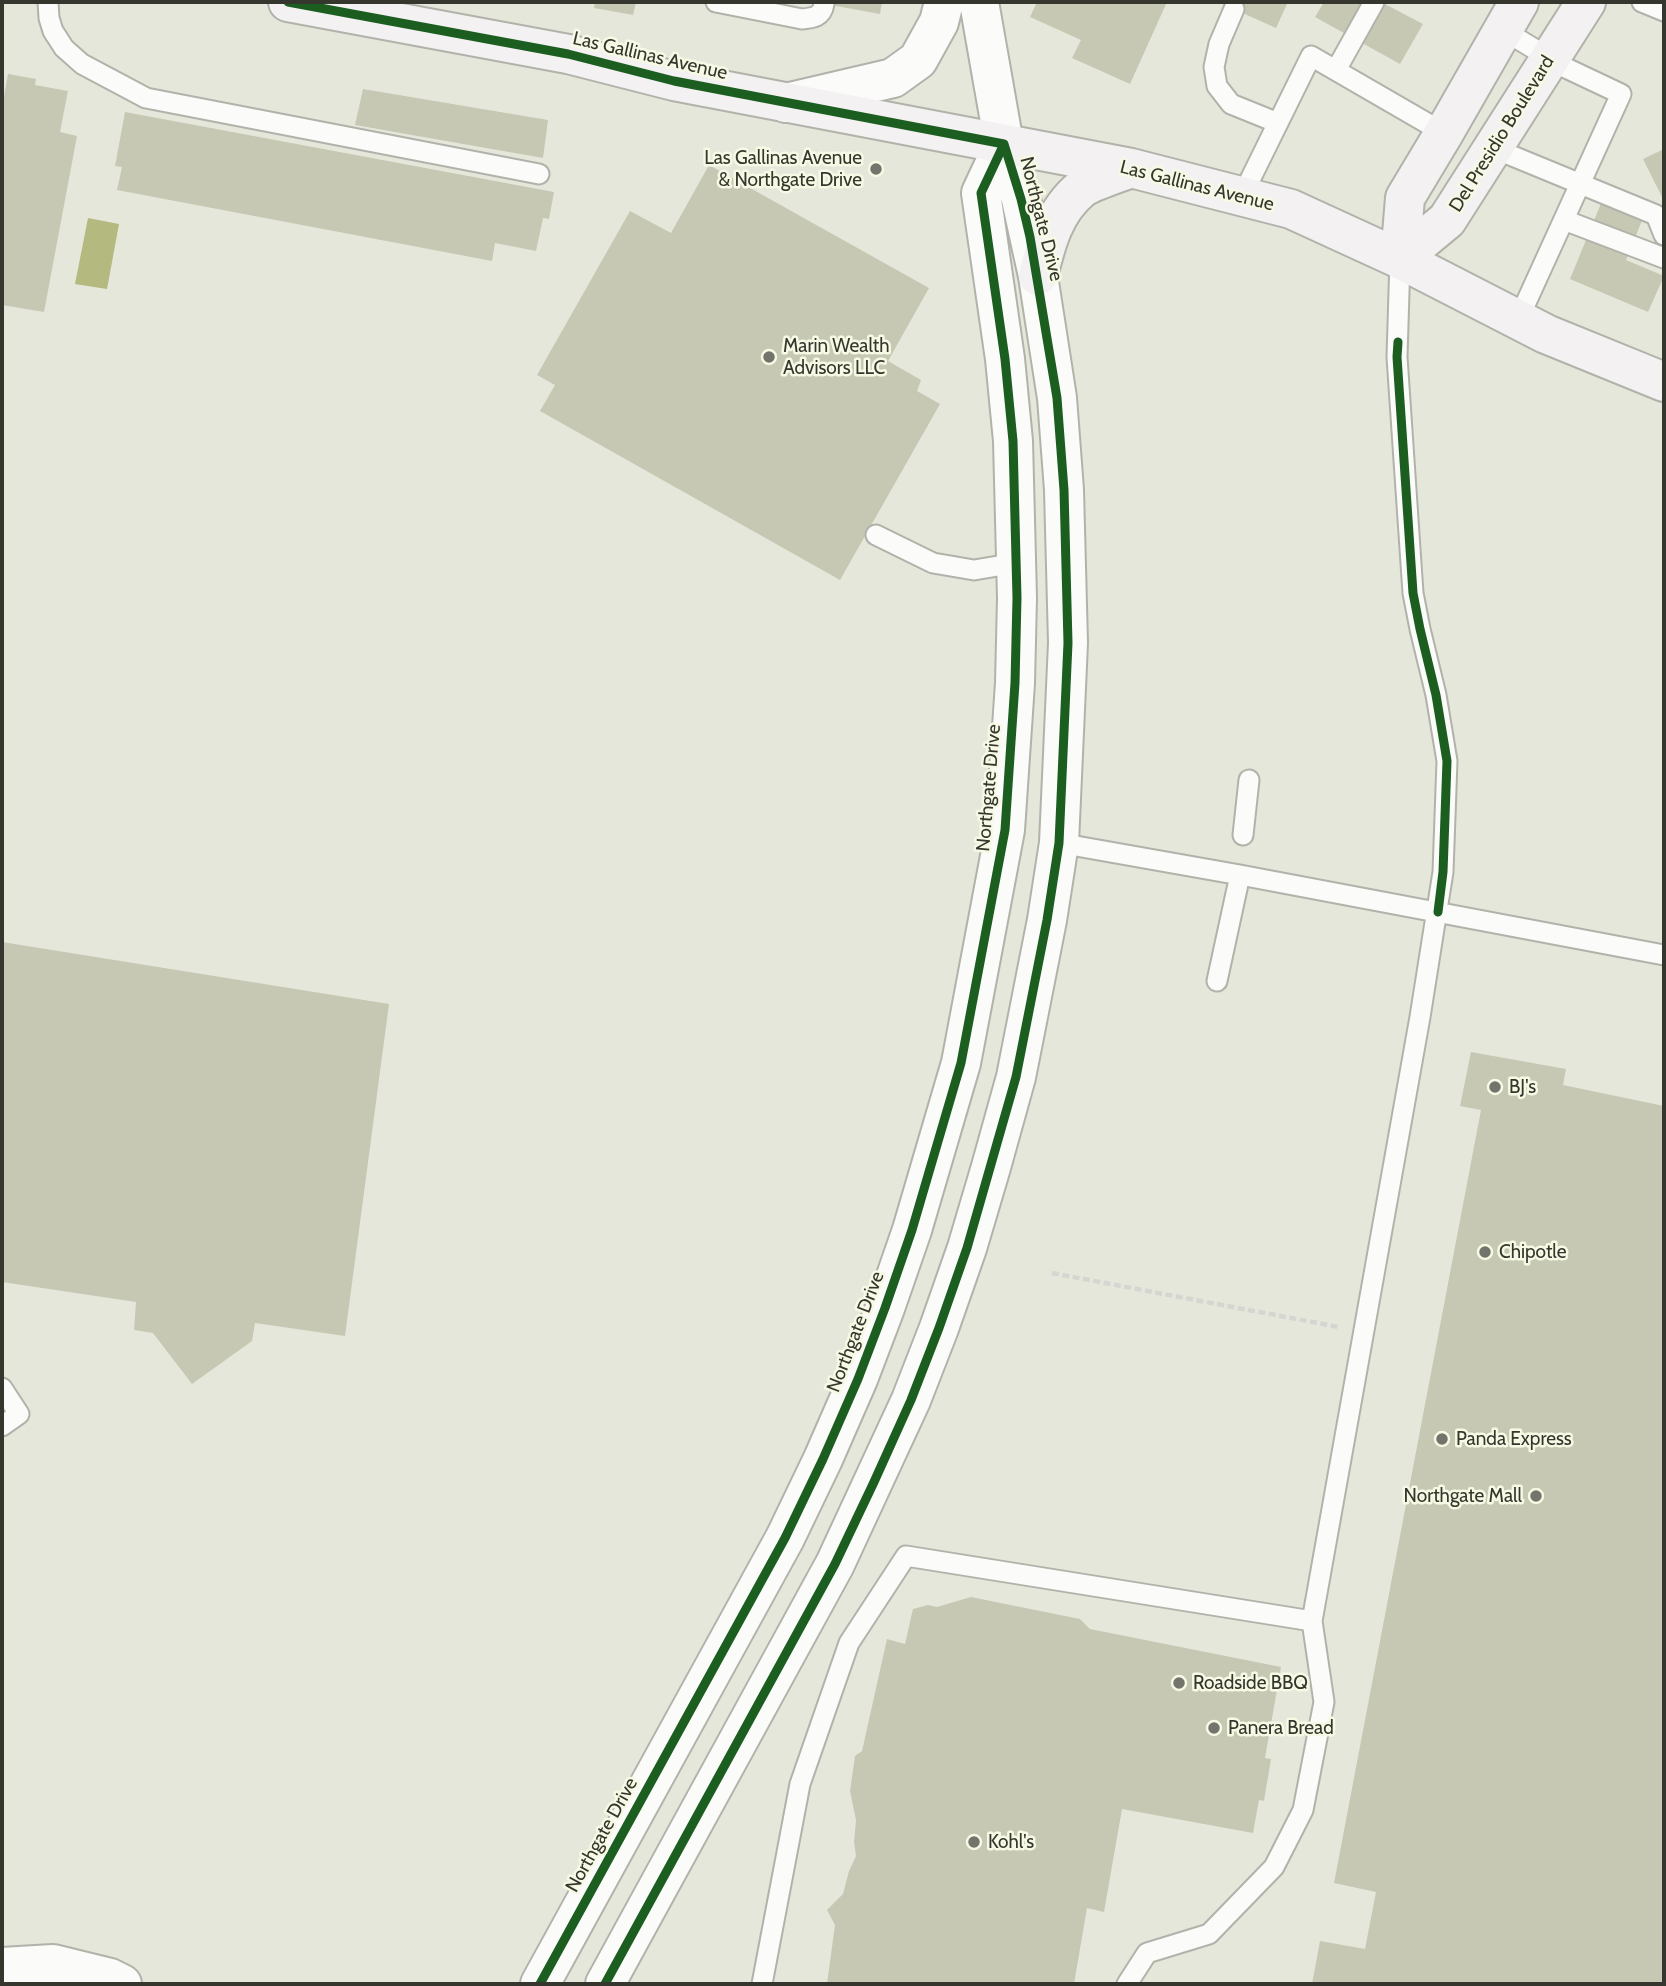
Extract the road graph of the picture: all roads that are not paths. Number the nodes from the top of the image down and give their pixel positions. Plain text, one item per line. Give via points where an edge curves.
1 (48, 2) edge
2 (288, 2) edge
3 (716, 2) edge
4 (944, 2) edge
5 (979, 2) edge
6 (1374, 2) edge
7 (1586, 2) edge
8 (1643, 2) edge
9 (824, 4) dead end
10 (1234, 9) dead end
11 (1664, 11) edge
12 (399, 12) edge
13 (1511, 16) edge
14 (1550, 58) junction
15 (1336, 70) junction
16 (786, 103) junction
17 (1278, 123) junction
18 (1444, 134) junction
19 (1004, 144) junction
20 (1493, 148) junction
21 (1131, 169) junction
22 (539, 174) dead end
23 (1580, 184) junction
24 (1242, 196) junction
25 (1564, 220) junction
26 (1664, 235) edge
27 (1664, 258) edge
28 (1400, 259) junction
29 (1038, 276) junction
30 (1518, 320) junction
31 (1664, 382) edge
32 (876, 535) dead end
33 (1016, 563) junction
34 (1249, 779) dead end
35 (1005, 830) junction
36 (1243, 835) dead end
37 (1059, 843) junction
38 (1240, 875) junction
39 (1438, 912) junction
40 (1664, 956) edge
41 (1217, 981) dead end
42 (2, 1388) edge
43 (2, 1426) edge
44 (1312, 1621) junction
45 (2, 1966) edge
46 (122, 1984) edge
47 (540, 1984) edge
48 (605, 1984) edge
49 (762, 1984) edge
50 (1128, 1984) edge

1 - 22 lane via 53,31 64,48 82,64 146,98
2 - 12 main road, Las Gallinas Avenue
3 - 9 lane via 802,19 820,15
4 - 16 street via 939,22 918,60 893,78
5 - 19 street, Northgate Drive
6 - 15 lane
7 - 14 main road, Del Presidio Boulevard
8 - 11 lane
10 - 17 lane via 1219,44 1216,86 1231,104
12 - 16 main road, Las Gallinas Avenue via 674,82
13 - 14 lane
13 - 18 main road
14 - 20 main road, Del Presidio Boulevard
14 - 23 lane via 1621,94
15 - 17 lane via 1311,56
15 - 18 lane
16 - 19 main road, Las Gallinas Avenue
17 - 24 lane
18 - 28 main road via 1405,198
19 - 21 main road, Las Gallinas Avenue
19 - 29 street, Northgate Drive
19 - 33 street, Northgate Drive via 981,192 1012,427
20 - 23 lane
20 - 28 main road, Del Presidio Boulevard via 1447,220
21 - 24 main road, Las Gallinas Avenue
21 - 29 main road via 1082,188 1059,214
23 - 25 lane
23 - 26 lane via 1656,215
24 - 28 main road, Las Gallinas Avenue via 1291,209
25 - 27 lane
25 - 30 lane
28 - 30 main road, Las Gallinas Avenue
28 - 39 lane via 1397,357 1413,593 1447,761
29 - 37 street, Northgate Drive via 1057,398 1064,491 1068,643
30 - 31 main road, Las Gallinas Avenue
32 - 33 lane via 933,563 974,570
33 - 35 street, Northgate Drive via 1015,683
34 - 36 lane
35 - 37 street
35 - 47 street, Northgate Drive via 957,1076 912,1230 858,1379 785,1538
37 - 38 lane
37 - 48 street, Northgate Drive via 1016,1077 967,1248 911,1400 835,1564
38 - 39 lane
38 - 41 lane
39 - 40 lane
39 - 44 lane
42 - 43 lane via 19,1414
44 - 49 lane via 906,1556 849,1643 800,1784
44 - 50 lane via 1324,1702 1303,1810 1274,1867 1209,1934 1147,1953
45 - 46 street via 53,1964

